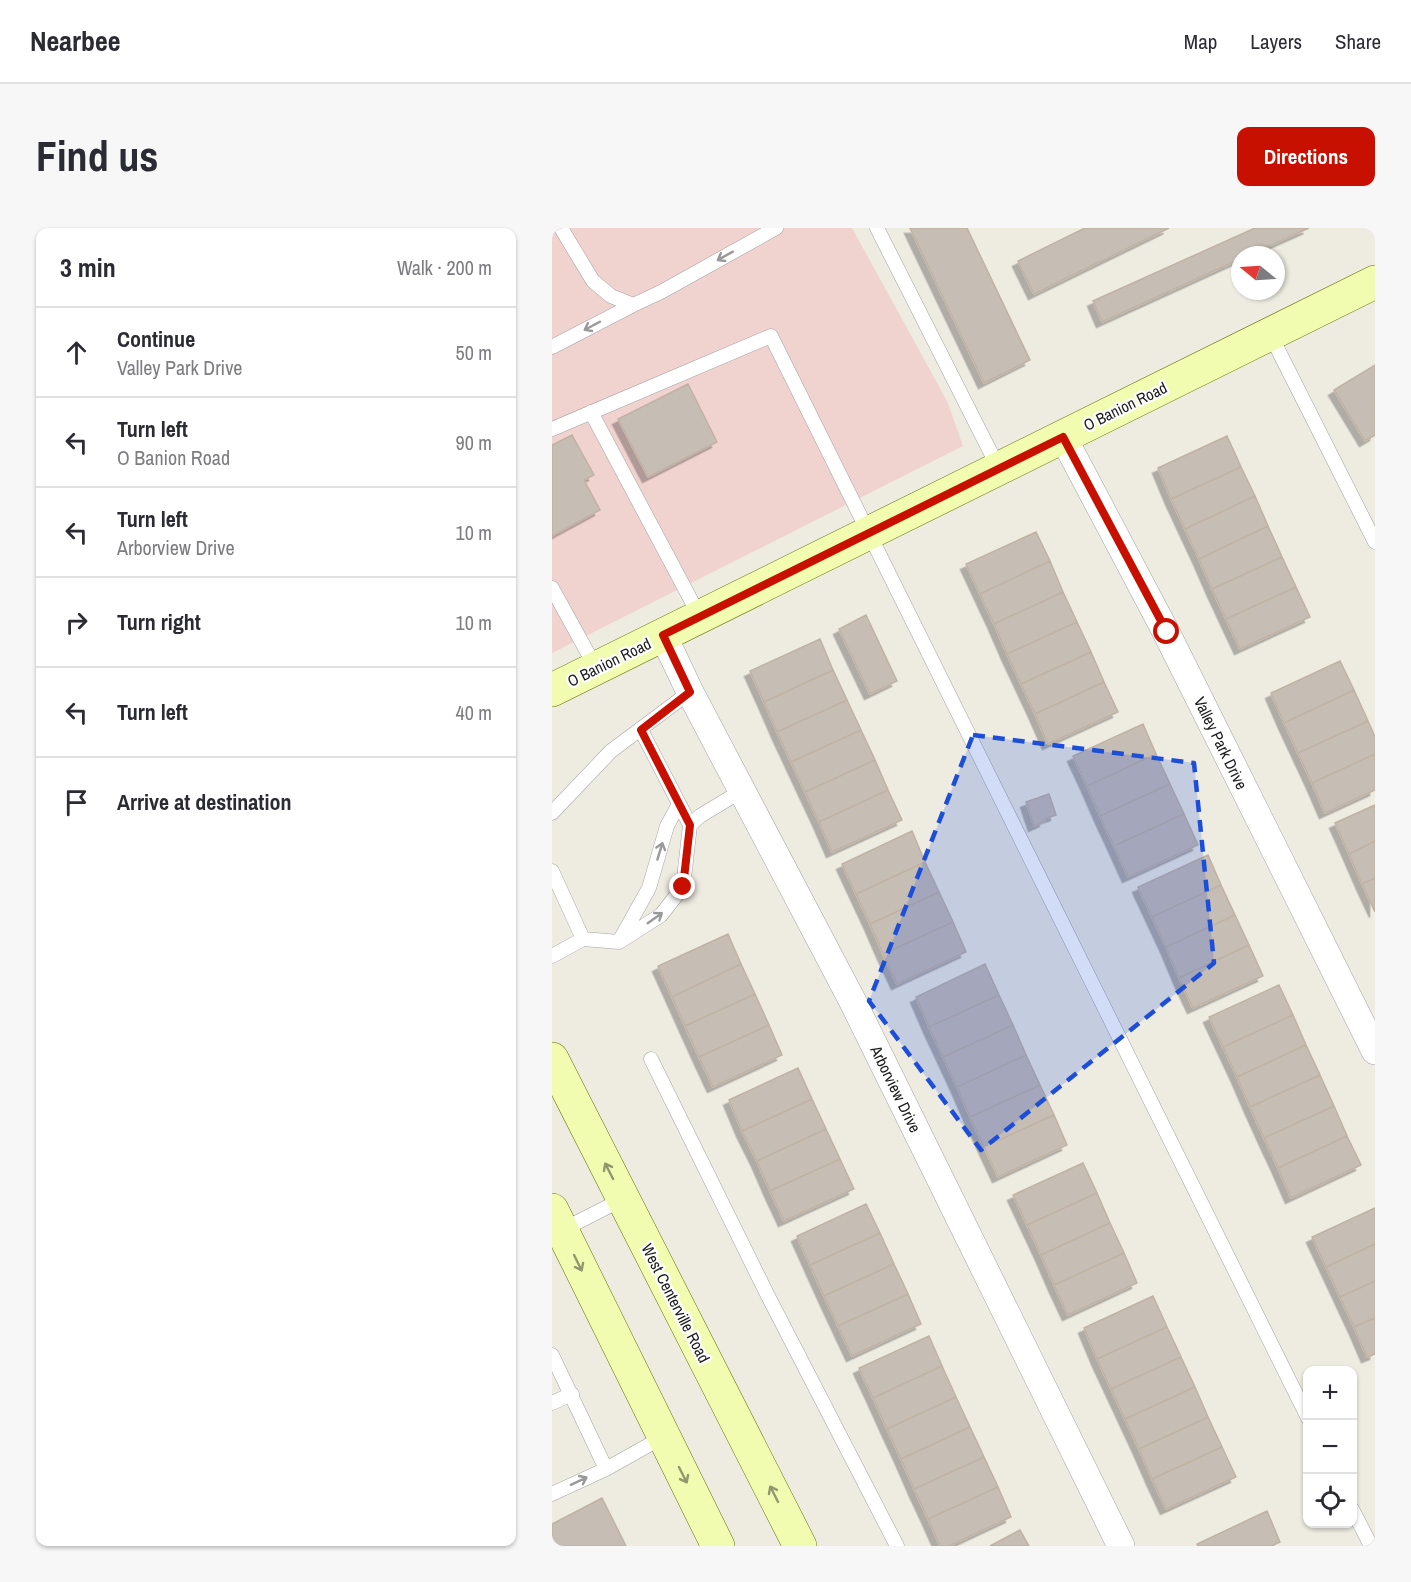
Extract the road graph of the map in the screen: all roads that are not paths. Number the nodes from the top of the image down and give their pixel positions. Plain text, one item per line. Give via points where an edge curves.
1 (561, 228) edge
2 (776, 228) edge
3 (877, 228) edge
4 (1375, 282) edge
5 (633, 305) junction
6 (1270, 334) junction
7 (552, 347) edge
8 (591, 412) junction
9 (552, 429) edge
10 (1063, 437) junction
11 (999, 469) junction
12 (869, 533) junction
13 (1375, 542) edge
14 (552, 588) edge
15 (699, 617) junction
16 (663, 635) junction
17 (596, 668) junction
18 (552, 690) edge
19 (690, 692) junction
20 (641, 730) junction
21 (743, 790) junction
22 (680, 804) junction
23 (552, 813) edge
24 (690, 825) junction
25 (552, 871) edge
26 (583, 939) junction
27 (619, 942) junction
28 (552, 956) edge
29 (1375, 1051) edge
30 (552, 1059) edge
31 (651, 1059) dead end
32 (623, 1199) junction
33 (555, 1225) edge
34 (552, 1355) edge
35 (572, 1394) junction
36 (552, 1403) edge
37 (1303, 1408) edge
38 (663, 1437) junction
39 (606, 1469) junction
40 (552, 1494) edge
41 (1357, 1517) edge
42 (792, 1543) edge
43 (718, 1546) edge
44 (897, 1546) edge
45 (1121, 1546) edge
46 (1371, 1546) edge

1 - 5 lane via 593,281 611,296
2 -> 5 lane
3 - 11 lane
4 - 6 street, O Banion Road
5 -> 7 lane
6 - 10 street, O Banion Road
6 - 13 lane
8 - 9 lane
8 - 12 lane via 771,336
8 - 15 lane
10 - 11 street, O Banion Road
10 - 29 street, Valley Park Drive via 1167,632
11 - 12 street, O Banion Road
12 - 15 street, O Banion Road
12 - 37 lane
14 - 17 lane
15 - 16 street, O Banion Road
16 - 17 street, O Banion Road
16 - 19 street, Arborview Drive
17 - 18 street, O Banion Road
19 - 20 lane
19 - 21 street, Arborview Drive
20 - 22 lane
20 - 23 lane via 611,751
21 - 24 lane
21 - 45 street, Arborview Drive via 852,1000
22 - 24 lane
27 -> 22 lane via 649,888 667,826
27 -> 24 lane via 661,915 683,887
25 - 26 lane
26 - 27 lane
26 - 28 lane
32 -> 30 street, West Centerville Road
31 - 44 lane
32 - 33 lane
42 -> 32 street, West Centerville Road
33 -> 38 street
34 - 35 lane
35 - 36 lane
35 - 39 lane
38 - 39 lane
38 -> 43 street
40 -> 39 lane
41 - 46 lane

